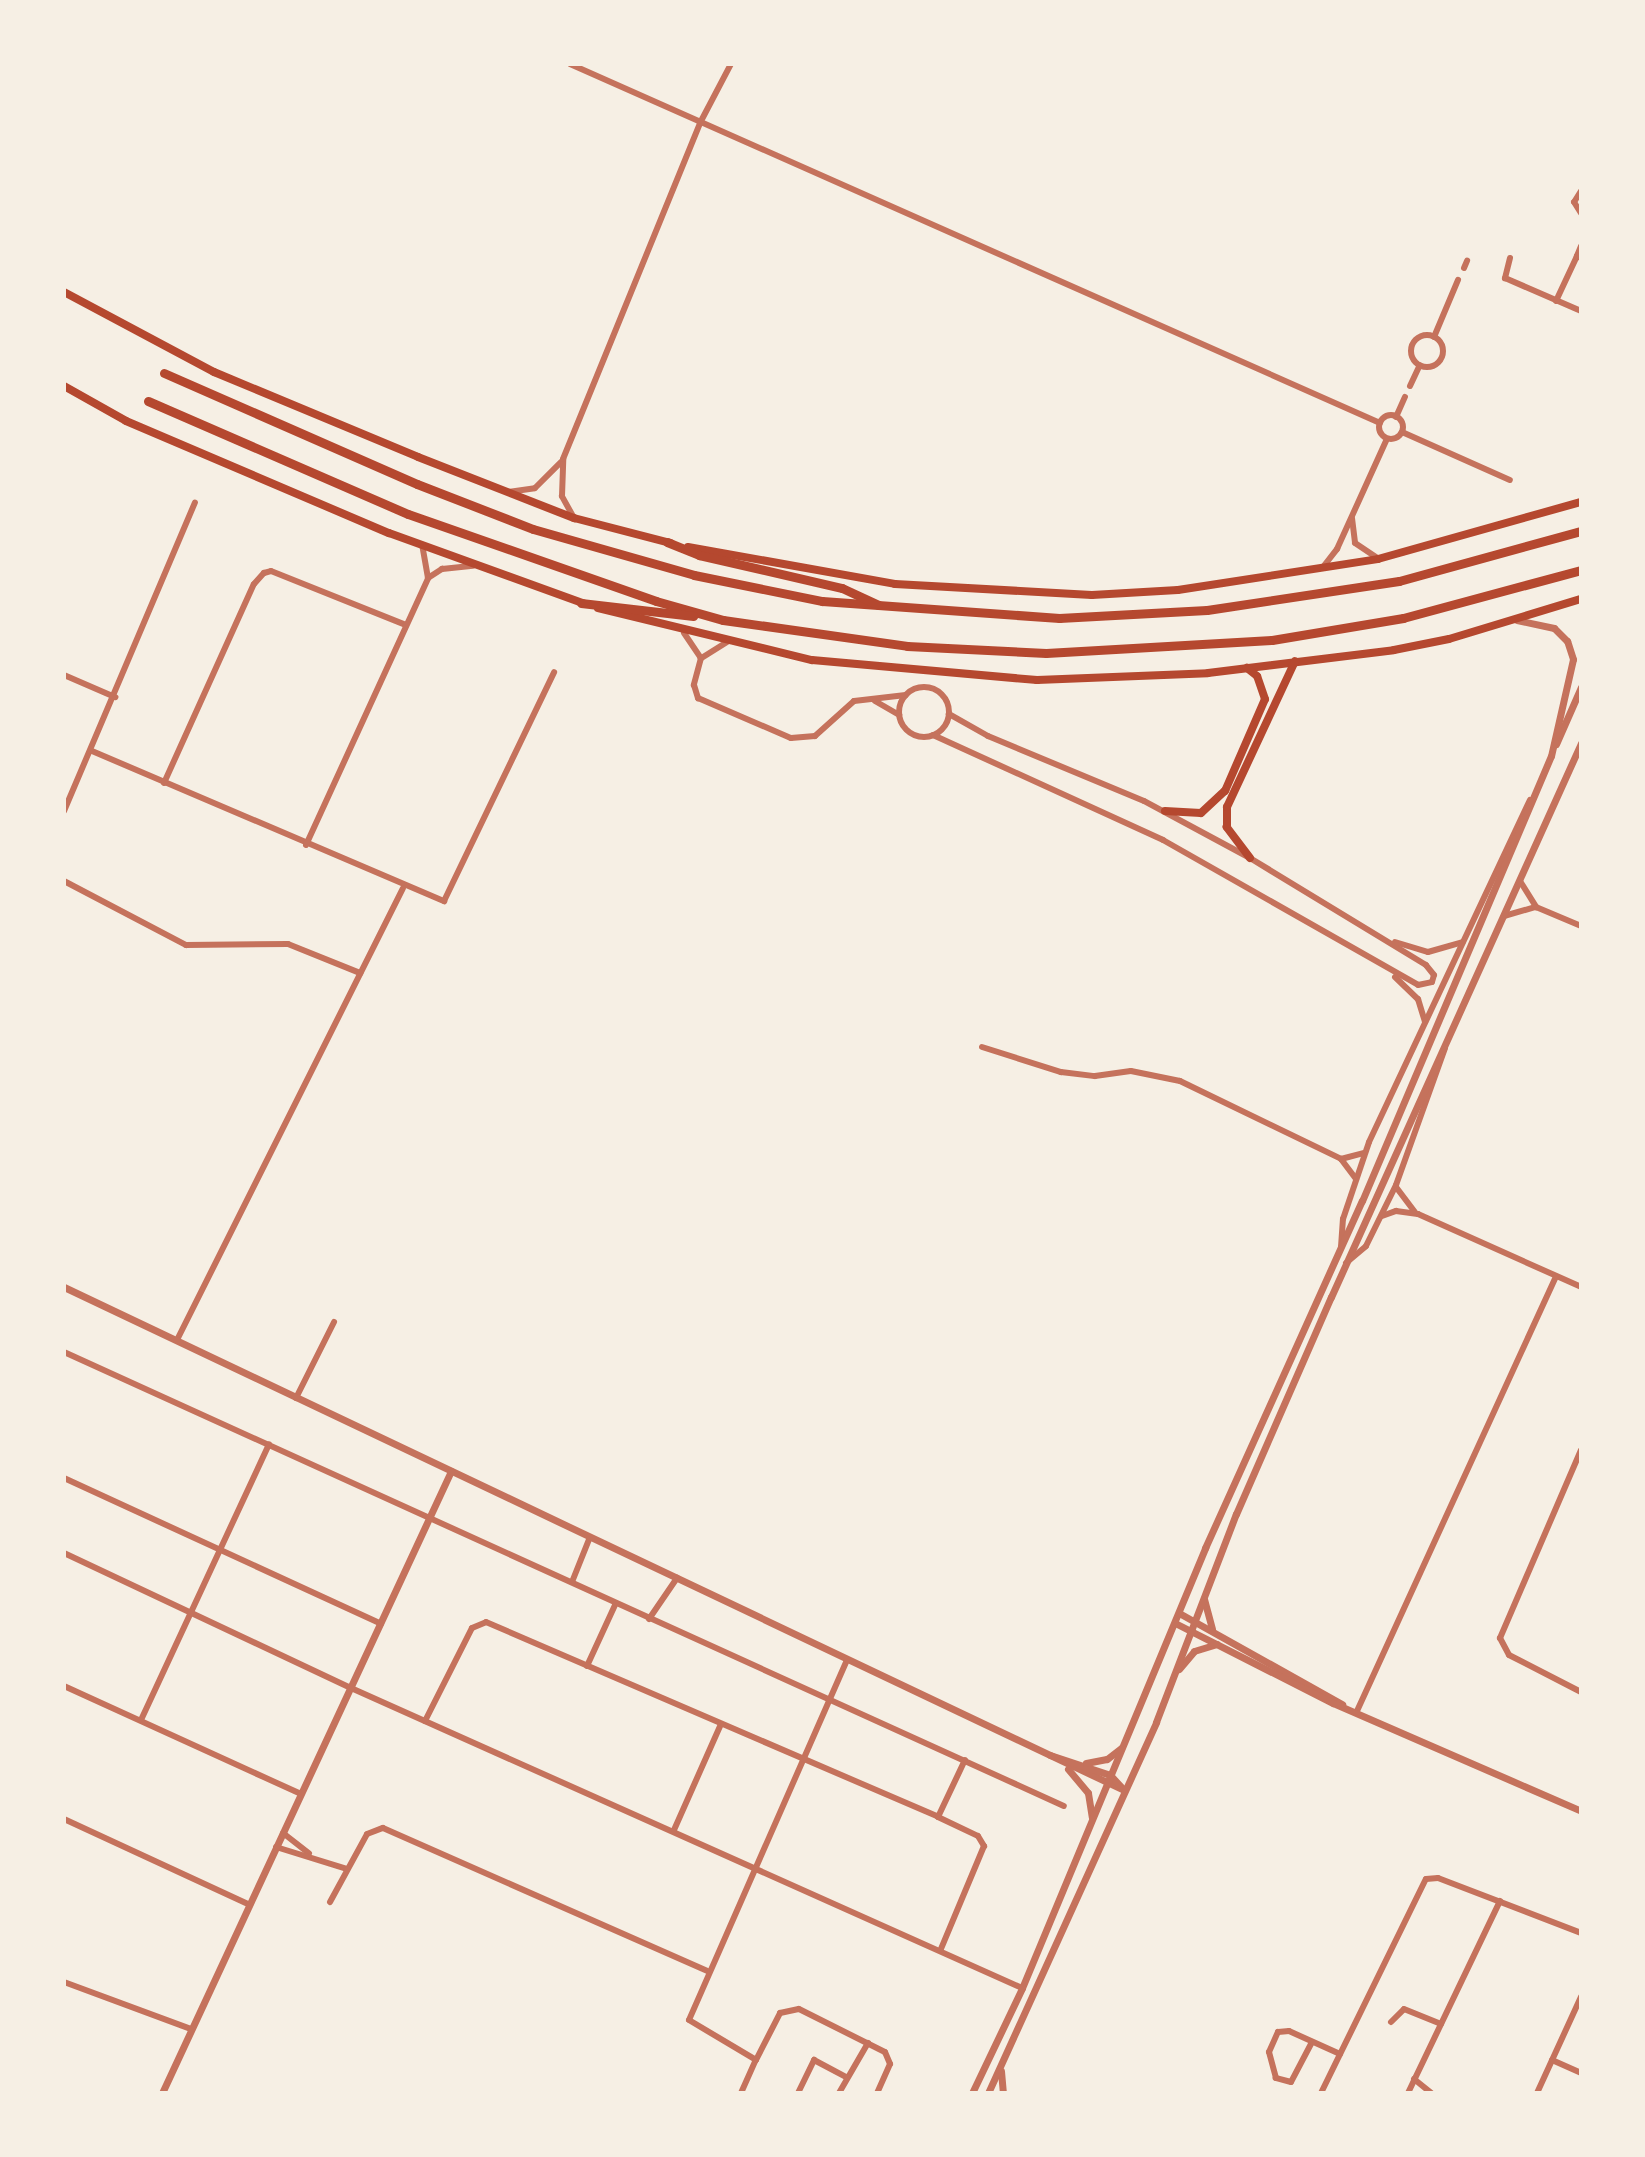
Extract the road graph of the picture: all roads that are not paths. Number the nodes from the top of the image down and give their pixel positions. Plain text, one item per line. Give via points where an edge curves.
1 (570, 64) edge
2 (731, 64) edge
3 (700, 123) junction
4 (1581, 191) edge
5 (1581, 213) edge
6 (1581, 246) edge
7 (1579, 257) edge
8 (1510, 258) dead end
9 (1467, 261) dead end
10 (1464, 268) dead end
11 (1458, 280) dead end
12 (64, 292) edge
13 (1556, 301) junction
14 (1581, 311) edge
15 (1434, 337) junction
16 (1420, 365) junction
17 (164, 373) dead end
18 (64, 386) edge
19 (1410, 386) dead end
20 (1405, 397) dead end
21 (148, 401) dead end
22 (1396, 417) junction
23 (1380, 423) junction
24 (1402, 432) junction
25 (1387, 439) junction
26 (563, 459) junction
27 (1510, 480) dead end
28 (506, 492) junction
29 (1581, 502) edge
30 (195, 503) dead end
31 (1352, 514) junction
32 (574, 518) junction
33 (1581, 531) edge
34 (667, 542) junction
35 (422, 545) junction
36 (1378, 559) junction
37 (476, 566) junction
38 (1320, 570) junction
39 (1581, 570) edge
40 (428, 578) junction
41 (1581, 599) edge
42 (581, 603) junction
43 (885, 608) junction
44 (723, 620) junction
45 (1514, 620) junction
46 (406, 625) junction
47 (684, 633) junction
48 (727, 642) junction
49 (701, 658) junction
50 (1295, 661) junction
51 (1247, 668) junction
52 (554, 672) dead end
53 (64, 675) edge
54 (1581, 687) edge
55 (906, 695) junction
56 (115, 697) junction
57 (872, 699) junction
58 (949, 714) junction
59 (899, 715) junction
60 (933, 735) junction
61 (1581, 743) edge
62 (92, 751) junction
63 (1551, 756) junction
64 (164, 783) junction
65 (1534, 796) junction
66 (64, 811) edge
67 (1165, 811) junction
68 (306, 845) junction
69 (1250, 858) junction
70 (64, 881) edge
71 (1520, 881) junction
72 (403, 888) junction
73 (1536, 907) junction
74 (1504, 916) junction
75 (1581, 926) edge
76 (1377, 935) junction
77 (1463, 942) junction
78 (1379, 966) junction
79 (360, 973) junction
80 (1425, 1027) junction
81 (1445, 1044) junction
82 (982, 1047) dead end
83 (1365, 1153) junction
84 (1341, 1159) junction
85 (1356, 1179) junction
86 (1396, 1185) junction
87 (1418, 1214) junction
88 (1381, 1216) junction
89 (1341, 1247) junction
90 (1346, 1263) junction
91 (1556, 1276) junction
92 (64, 1287) edge
93 (1581, 1287) edge
94 (334, 1322) dead end
95 (177, 1340) junction
96 (64, 1352) edge
97 (1282, 1372) junction
98 (1296, 1378) junction
99 (296, 1398) junction
100 (269, 1444) junction
101 (1581, 1450) edge
102 (451, 1471) junction
103 (64, 1478) edge
104 (429, 1519) junction
105 (590, 1537) junction
106 (220, 1549) junction
107 (64, 1553) edge
108 (677, 1578) junction
109 (572, 1582) junction
110 (1204, 1592) junction
111 (616, 1603) junction
112 (191, 1613) junction
113 (1179, 1613) junction
114 (649, 1619) junction
115 (1194, 1620) junction
116 (1175, 1623) junction
117 (381, 1624) junction
118 (1190, 1630) junction
119 (1214, 1631) junction
120 (1217, 1644) junction
121 (847, 1660) junction
122 (587, 1666) junction
123 (64, 1686) edge
124 (351, 1688) junction
125 (1168, 1692) junction
126 (1581, 1692) edge
127 (829, 1701) junction
128 (1342, 1704) junction
129 (1357, 1711) junction
130 (141, 1720) junction
131 (425, 1721) junction
132 (721, 1724) junction
133 (1125, 1743) junction
134 (1050, 1755) junction
135 (803, 1759) junction
136 (965, 1760) junction
137 (1084, 1763) junction
138 (1067, 1767) junction
139 (1110, 1775) junction
140 (1106, 1785) junction
141 (1124, 1790) junction
142 (301, 1794) junction
143 (1581, 1804) edge
144 (1064, 1806) dead end
145 (1572, 1807) junction
146 (1581, 1811) edge
147 (938, 1817) junction
148 (1092, 1818) junction
149 (64, 1819) edge
150 (674, 1830) junction
151 (283, 1833) junction
152 (276, 1847) junction
153 (312, 1855) junction
154 (754, 1866) junction
155 (347, 1869) junction
156 (1500, 1901) junction
157 (330, 1902) dead end
158 (250, 1905) junction
159 (1581, 1933) edge
160 (941, 1949) junction
161 (707, 1971) junction
162 (64, 1982) edge
163 (1022, 1988) junction
164 (1581, 1997) edge
165 (1391, 2022) dead end
166 (1441, 2024) junction
167 (191, 2029) junction
168 (1312, 2042) junction
169 (868, 2043) junction
170 (1340, 2054) junction
171 (756, 2060) junction
172 (1552, 2060) junction
173 (1002, 2063) junction
174 (1581, 2073) edge
175 (846, 2077) junction
176 (1414, 2079) junction
177 (162, 2093) edge
178 (741, 2093) edge
179 (798, 2093) edge
180 (839, 2093) edge
181 (877, 2093) edge
182 (972, 2093) edge
183 (988, 2093) edge
184 (1003, 2093) edge
185 (1321, 2093) edge
186 (1408, 2093) edge
187 (1431, 2093) edge
188 (1537, 2093) edge

1 - 3 street
2 - 3 street
3 - 23 street
3 - 26 street
4 - 5 street via 1574,202
6 - 7 street
7 - 13 street
8 - 13 street via 1505,278
9 - 10 street
11 - 15 street
12 - 28 main road via 214,372
13 - 14 street
15 - 16 street via 1442,345 1441,357 1432,365
15 - 16 street via 1414,341 1411,354
16 - 19 street
17 - 43 highway via 533,529 768,593
18 - 35 main road via 126,421
20 - 22 street
21 - 44 highway via 480,542
22 - 23 street
22 - 24 street
23 - 25 street
24 - 25 street
24 - 27 street
25 - 31 street
26 - 28 street via 535,488
26 - 32 street via 562,496
28 - 32 main road
29 - 36 main road
30 - 56 street
31 - 36 street via 1355,543
31 - 38 street via 1334,554
32 - 34 main road
33 - 43 highway via 1385,584 1207,610 1059,618
34 - 38 main road via 895,584 971,590 1135,592
34 - 43 highway via 711,558 842,588
35 - 37 main road
35 - 40 street
36 - 38 main road
37 - 40 street via 459,565
37 - 42 main road
39 - 44 highway via 1403,618 1219,645 1046,653 953,650
40 - 46 street
41 - 45 main road
42 - 44 highway
42 - 47 main road
45 - 50 main road via 1394,650
45 - 63 street via 1554,628 1570,649 1573,671
46 - 64 street via 271,571 264,573 254,584
46 - 68 street
47 - 48 main road
47 - 49 street
48 - 49 street
48 - 51 main road via 828,662 1037,680
49 - 57 street via 694,685 706,705 791,738 815,736 842,709
50 - 51 main road
50 - 69 main road via 1227,807 1227,827
51 - 67 main road via 1257,676 1265,699 1225,791 1201,813
52 - 72 street via 444,901
53 - 56 street
54 - 63 street
55 - 57 street
55 - 58 street via 924,687 934,689 948,704
55 - 59 street
56 - 62 street
57 - 59 street
58 - 60 street
58 - 67 street via 988,736
59 - 60 street via 911,733
60 - 78 street via 1163,840
61 - 71 street
62 - 64 street
62 - 66 street
63 - 65 street
64 - 68 street
65 - 77 street via 1520,815
65 - 89 street
67 - 69 street
68 - 72 street
69 - 76 street
70 - 79 street via 186,945 288,944
71 - 73 street
71 - 74 street
72 - 79 street
73 - 74 street
73 - 75 street
74 - 81 street
76 - 77 street via 1428,952
76 - 78 street via 1430,968 1433,979 1422,987
77 - 80 street
78 - 80 street via 1413,992 1424,1010
79 - 95 street
80 - 83 street
81 - 86 street
81 - 90 street
82 - 84 street via 1061,1072 1095,1076 1131,1071 1180,1081
83 - 84 street
83 - 85 street
84 - 85 street
85 - 89 street via 1343,1219
86 - 87 street via 1405,1204
86 - 88 street
87 - 88 street via 1396,1211
87 - 91 street
88 - 90 street via 1366,1246
89 - 97 street
90 - 98 street
91 - 93 street
91 - 129 street
92 - 95 street
94 - 99 street
95 - 99 street
96 - 100 street
97 - 98 street
97 - 113 street
98 - 110 street
99 - 102 street
100 - 104 street
100 - 106 street
101 - 126 street via 1500,1638 1509,1655
102 - 104 street
102 - 105 street
103 - 106 street
104 - 109 street
104 - 117 street
105 - 108 street
105 - 109 street
106 - 112 street
106 - 117 street
107 - 112 street
108 - 114 street
108 - 121 street
109 - 111 street
110 - 115 street
110 - 119 street
111 - 114 street
111 - 122 street
112 - 124 street
112 - 130 street
113 - 115 street
113 - 116 street
114 - 127 street
115 - 118 street
115 - 119 street
116 - 118 street
116 - 133 street
117 - 124 street
118 - 120 street
118 - 125 street
119 - 128 street
120 - 125 street via 1188,1655
120 - 128 street
121 - 127 street
121 - 134 street
122 - 131 street via 494,1625 478,1624
122 - 132 street
123 - 130 street
124 - 131 street
124 - 142 street
125 - 141 street
127 - 135 street
127 - 136 street
128 - 129 street
129 - 145 street
130 - 142 street
131 - 150 street
132 - 135 street
132 - 150 street
133 - 137 street via 1109,1758
133 - 139 street
134 - 137 street
134 - 138 street
135 - 147 street
135 - 154 street
136 - 144 street
136 - 147 street
137 - 139 street
138 - 140 street
138 - 148 street via 1088,1793
139 - 140 street
139 - 141 street
140 - 141 street
140 - 148 street
141 - 173 street
142 - 151 street
143 - 145 street
145 - 146 street
147 - 160 street via 978,1836 984,1846
148 - 163 street
149 - 158 street
150 - 154 street
151 - 152 street
151 - 153 street
152 - 153 street
152 - 158 street
153 - 155 street
154 - 160 street
154 - 161 street
155 - 157 street
155 - 161 street via 367,1834 388,1829
156 - 159 street
156 - 166 street
156 - 170 street via 1438,1878 1426,1879
158 - 167 street
160 - 163 street
161 - 171 street via 690,2024
162 - 167 street
163 - 182 street
164 - 172 street
165 - 166 street via 1404,2009
166 - 176 street
167 - 177 street
168 - 168 street via 1278,2032 1269,2052 1276,2078 1291,2082
168 - 170 street
169 - 171 street via 791,2007 780,2013
169 - 175 street
169 - 181 street via 885,2052 890,2064
170 - 185 street
171 - 178 street
172 - 174 street
172 - 188 street
173 - 183 street
173 - 184 street
175 - 179 street via 814,2060
175 - 180 street
176 - 186 street
176 - 187 street

